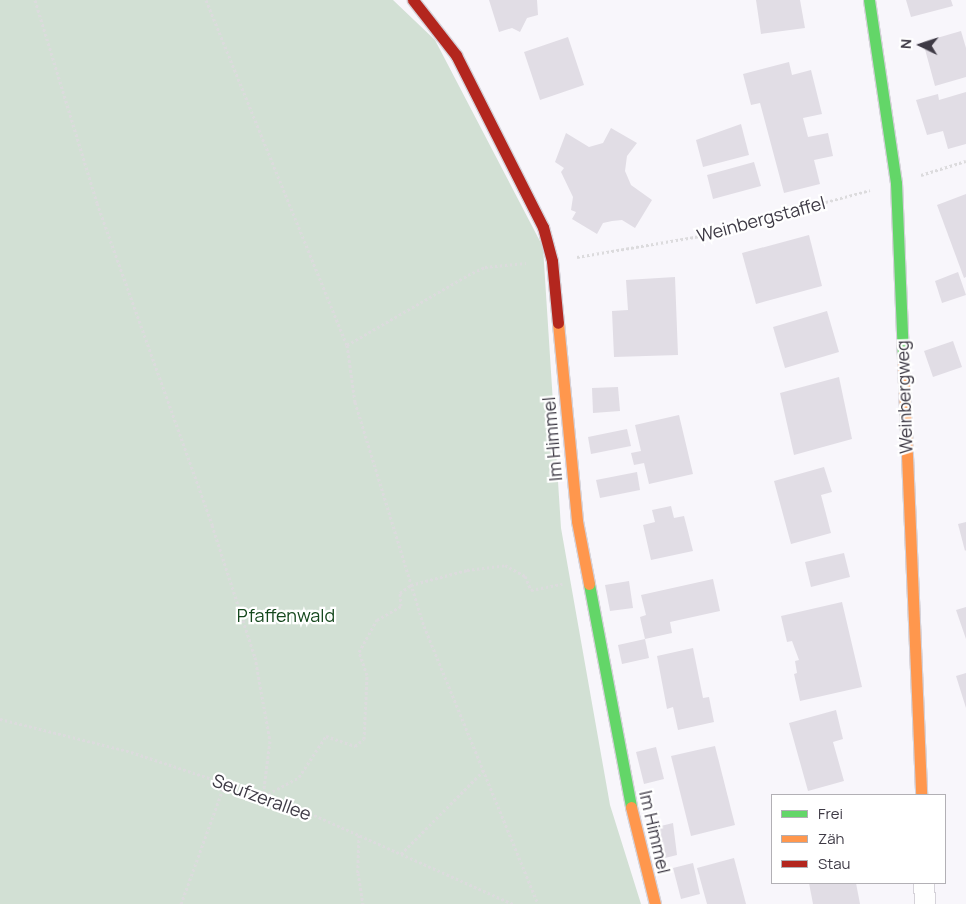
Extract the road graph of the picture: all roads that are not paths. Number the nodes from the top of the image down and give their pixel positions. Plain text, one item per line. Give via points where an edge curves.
1 (413, 0) edge
2 (870, 0) edge
3 (921, 794) edge
4 (924, 884) edge
5 (655, 904) edge
6 (925, 904) edge

1 - 5 street, Im Himmel via 456,54 543,227 552,261 578,530 630,803
2 - 3 street, Weinbergweg via 896,183
4 - 6 street

